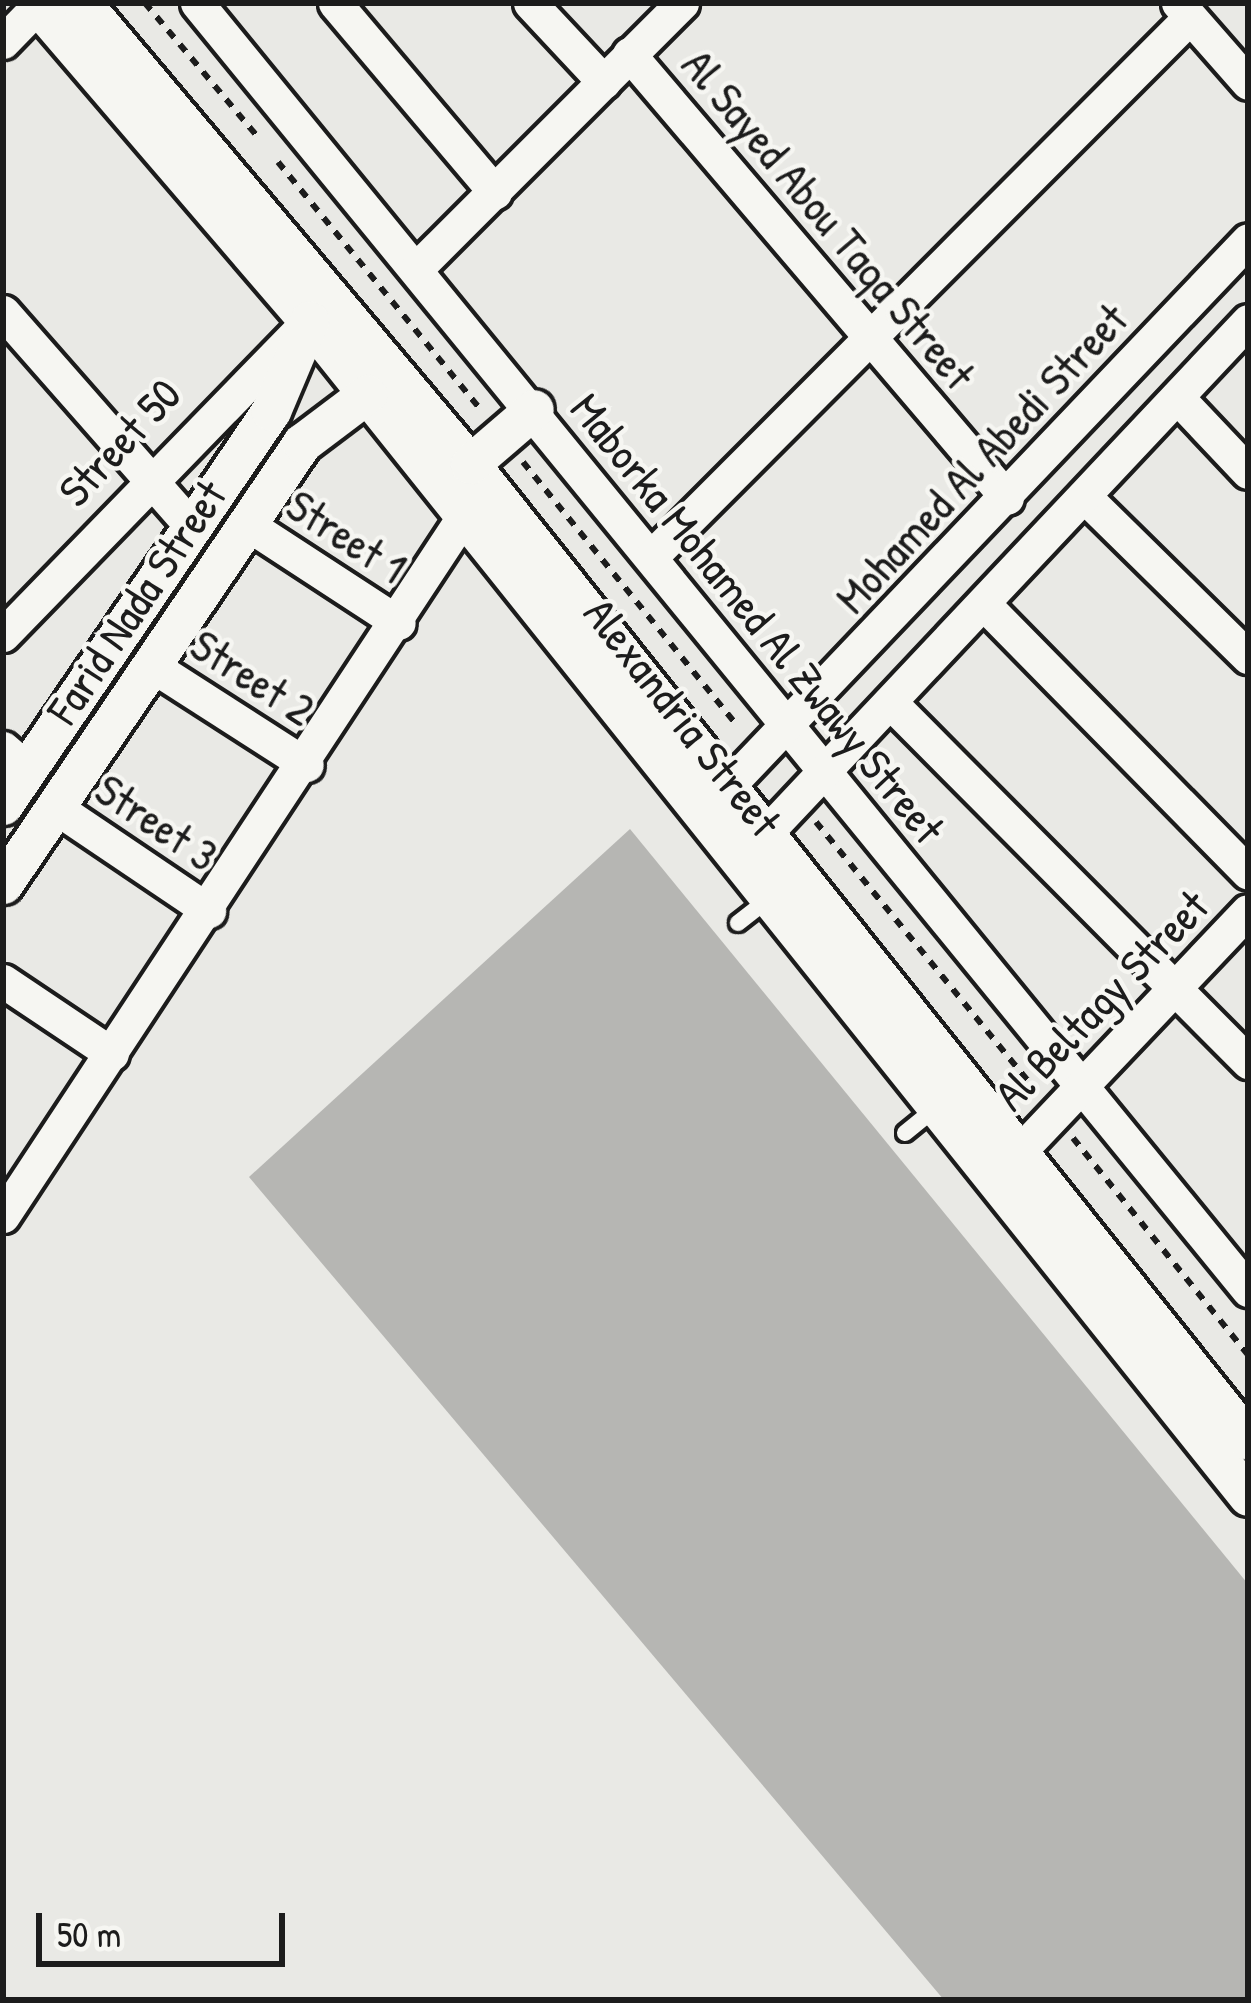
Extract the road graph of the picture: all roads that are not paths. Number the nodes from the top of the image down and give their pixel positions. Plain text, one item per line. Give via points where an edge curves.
1 (82, 3) edge
2 (197, 3) edge
3 (335, 3) edge
4 (530, 3) edge
5 (682, 3) edge
6 (37, 5) edge
7 (1184, 10) edge
8 (3, 42) edge
9 (629, 54) junction
10 (604, 82) junction
11 (1248, 83) edge
12 (495, 192) junction
13 (1248, 239) edge
14 (420, 272) junction
15 (309, 321) junction
16 (1248, 321) edge
17 (7, 327) edge
18 (871, 336) junction
19 (367, 394) junction
20 (1178, 397) junction
21 (534, 409) junction
22 (1054, 448) junction
23 (470, 464) junction
24 (1248, 472) edge
25 (147, 475) junction
26 (1089, 491) junction
27 (1007, 498) junction
28 (463, 517) junction
29 (247, 524) junction
30 (193, 527) junction
31 (661, 568) junction
32 (983, 603) junction
33 (399, 622) junction
34 (3, 635) edge
35 (1248, 658) edge
36 (151, 665) junction
37 (890, 702) junction
38 (788, 727) junction
39 (23, 757) edge
40 (307, 765) junction
41 (825, 773) junction
42 (727, 787) junction
43 (64, 793) junction
44 (3, 805) edge
45 (764, 835) junction
46 (1248, 873) edge
47 (3, 884) edge
48 (1248, 910) edge
49 (208, 911) junction
50 (3, 981) edge
51 (1175, 988) junction
52 (912, 1050) junction
53 (112, 1054) junction
54 (1248, 1062) edge
55 (1066, 1103) junction
56 (1019, 1152) junction
57 (8, 1197) edge
58 (1248, 1290) edge
59 (1248, 1440) edge
60 (1248, 1496) edge

1 - 23 street, Alexandria Street
2 - 14 street, Maborka Mohamed Al Zwawy Street
3 - 12 street
4 - 10 street
5 - 9 street
6 - 8 street
6 - 15 street, Alexandria Street
7 - 11 street
7 - 18 street
9 - 10 street
9 - 18 street, Al Sayed Abou Taqa Street
10 - 12 street
12 - 14 street
13 - 22 street, Mohamed Al Abedi Street
14 - 21 street, Maborka Mohamed Al Zwawy Street
15 - 19 street, Alexandria Street
15 - 25 street, Street 50
15 - 30 street, Farid Nada Street via 271,411
16 - 20 street
17 - 25 street
18 - 27 street, Al Sayed Abou Taqa Street
18 - 31 street
19 - 28 street, Alexandria Street
19 - 29 street, Farid Nada Street via 302,443
20 - 24 street
20 - 26 street
21 - 23 street
21 - 31 street, Maborka Mohamed Al Zwawy Street
22 - 26 street
22 - 27 street, Mohamed Al Abedi Street
23 - 42 street, Alexandria Street
25 - 30 street
25 - 34 street, Street 50
26 - 32 street
26 - 35 street
27 - 38 street, Mohamed Al Abedi Street
28 - 33 street
28 - 52 street, Alexandria Street via 753,912
29 - 33 street, Street 1
29 - 36 street, Farid Nada Street
30 - 39 street, Farid Nada Street
31 - 38 street, Maborka Mohamed Al Zwawy Street
32 - 37 street
32 - 46 street
33 - 40 street
36 - 40 street, Street 2
36 - 43 street, Farid Nada Street
37 - 41 street
37 - 51 street
38 - 41 street, Maborka Mohamed Al Zwawy Street
38 - 42 street, Mohamed Al Abedi Street
39 - 43 street
39 - 44 street, Farid Nada Street
40 - 49 street
41 - 45 street
41 - 55 street, Maborka Mohamed Al Zwawy Street via 963,947 1010,1033
42 - 45 street, Alexandria Street
43 - 47 street, Farid Nada Street
43 - 49 street, Street 3
45 - 52 street, Alexandria Street via 897,1001
48 - 51 street, Al Beltagy Street
49 - 53 street
50 - 53 street
51 - 54 street
51 - 55 street, Al Beltagy Street
52 - 56 street, Alexandria Street via 958,1076
52 - 60 street, Alexandria Street via 920,1121
53 - 57 street
55 - 56 street, Al Beltagy Street
55 - 58 street, Maborka Mohamed Al Zwawy Street via 1127,1149
56 - 59 street, Alexandria Street

